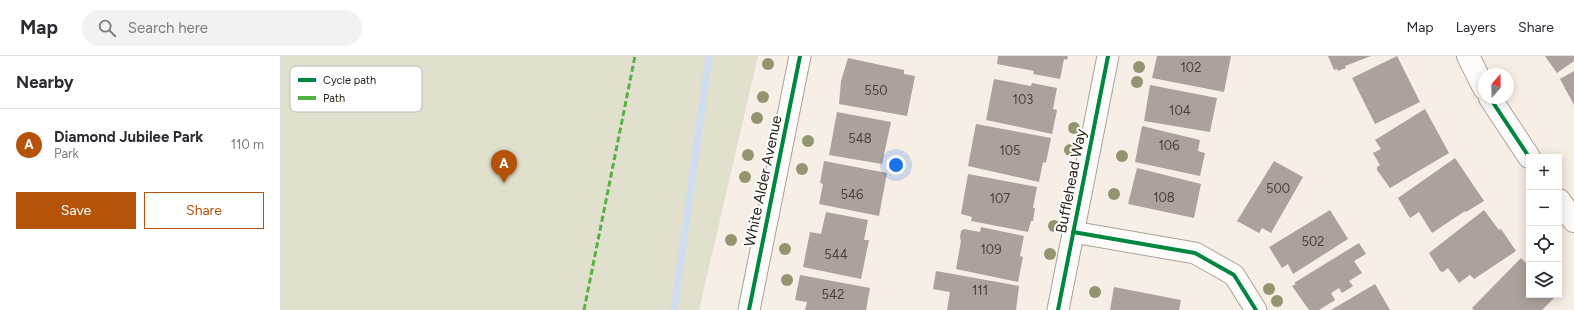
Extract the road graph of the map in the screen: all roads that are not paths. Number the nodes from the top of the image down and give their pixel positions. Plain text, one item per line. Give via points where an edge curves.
1 (800, 56) edge
2 (1108, 56) edge
3 (1468, 56) edge
4 (1478, 76) edge
5 (1494, 104) edge
6 (1527, 154) edge
7 (1562, 204) edge
8 (1574, 221) edge
9 (1073, 232) junction
10 (749, 310) edge
11 (1058, 310) edge
12 (1256, 310) edge

1 - 10 street, White Alder Avenue
2 - 9 street, Bufflehead Way
3 - 4 street
5 - 6 street
7 - 8 street
9 - 11 street, Bufflehead Way
9 - 12 street via 1196,253 1234,275

